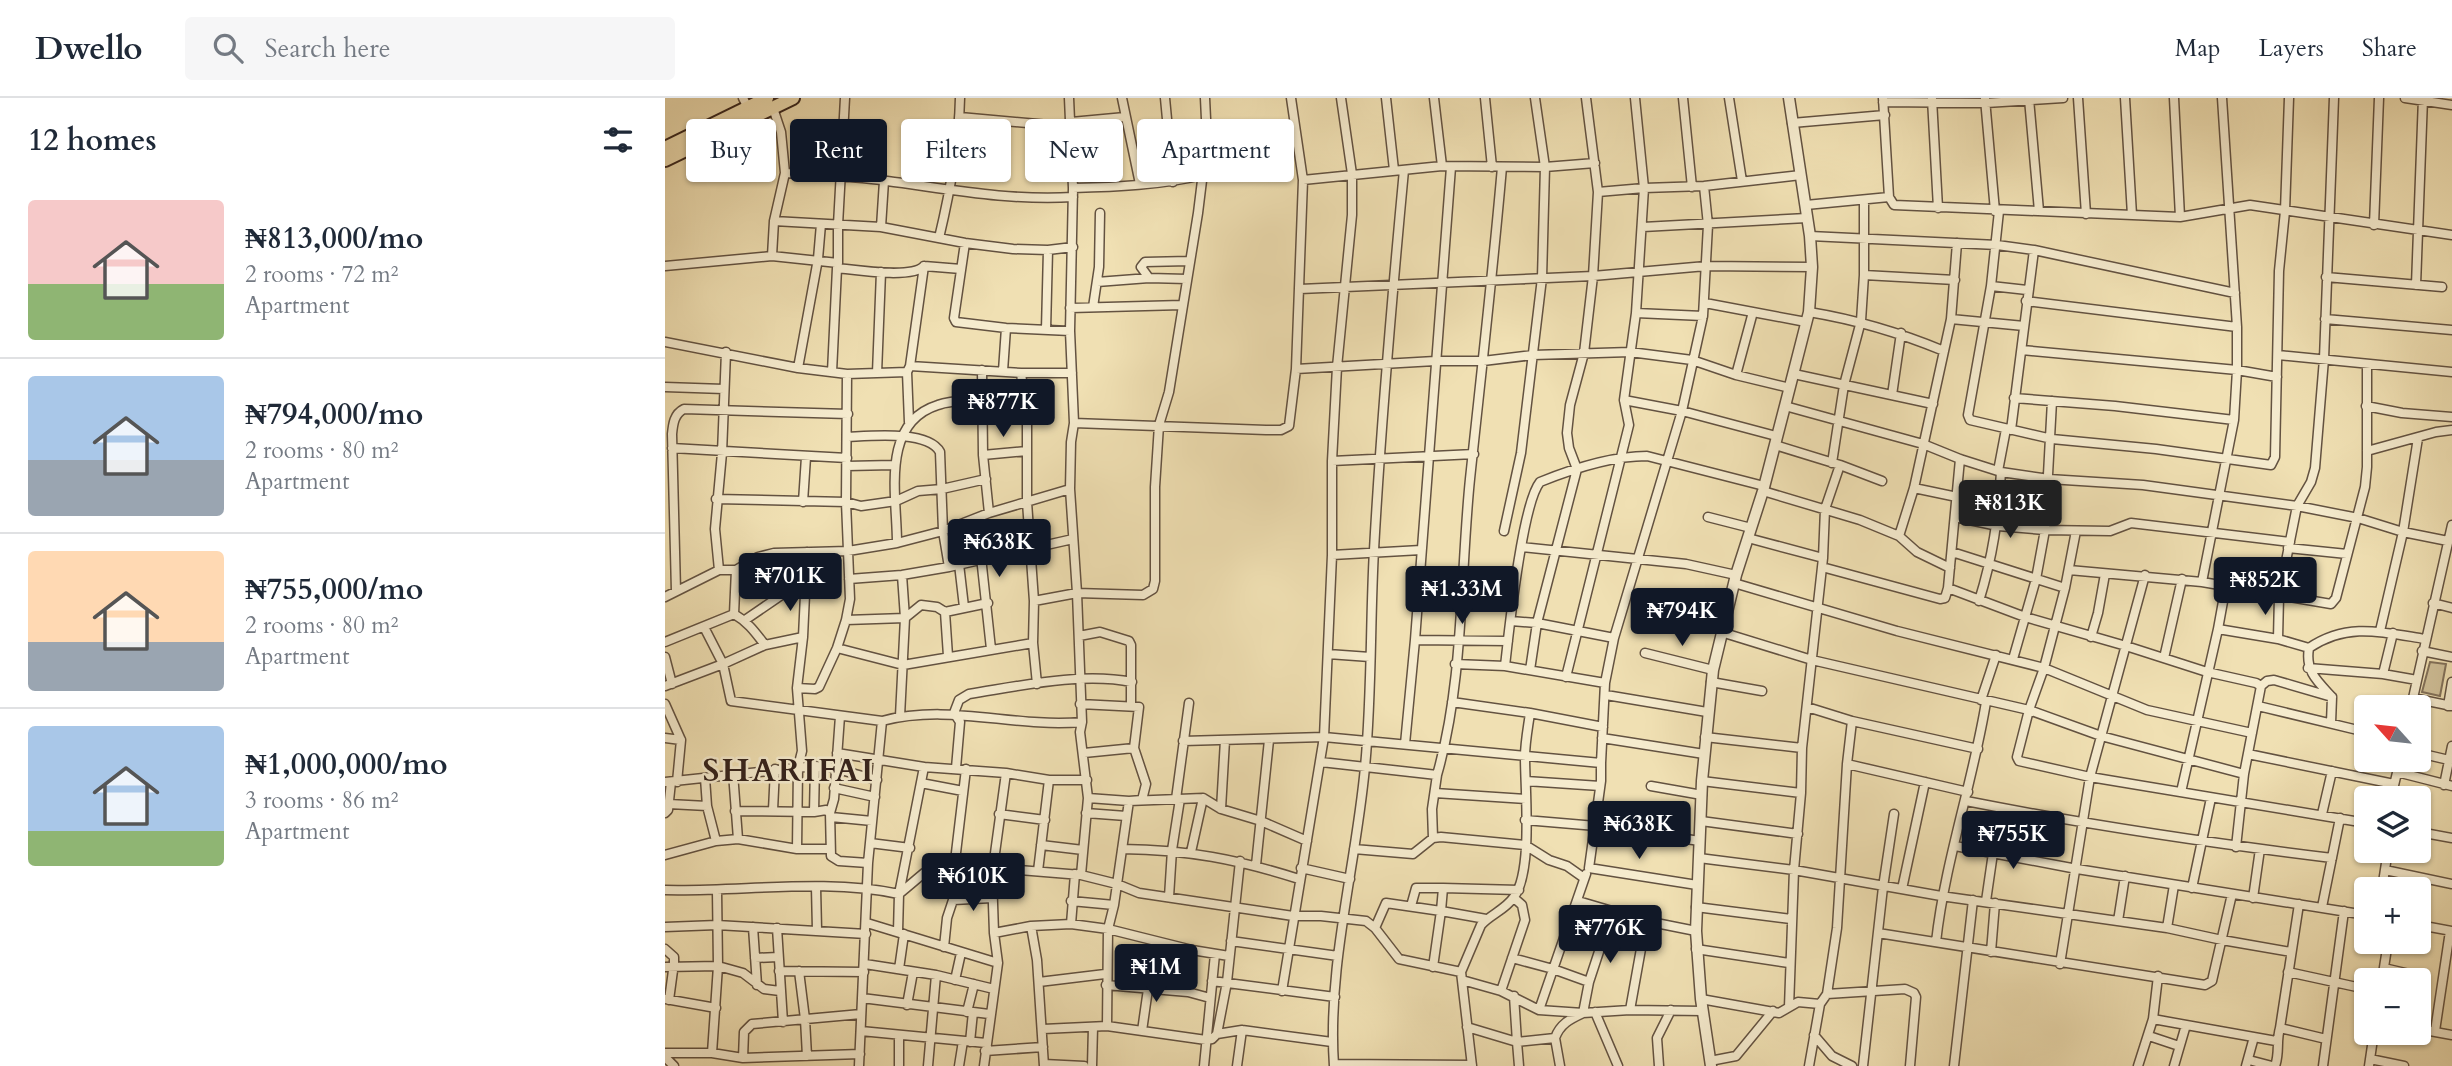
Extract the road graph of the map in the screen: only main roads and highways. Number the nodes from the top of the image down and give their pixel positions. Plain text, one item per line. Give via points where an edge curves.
1 (793, 98) edge
2 (745, 103) edge
3 (770, 103) edge
4 (665, 148) edge
5 (665, 160) edge

1 - 3 highway
2 - 3 highway
2 - 4 highway
3 - 5 highway

